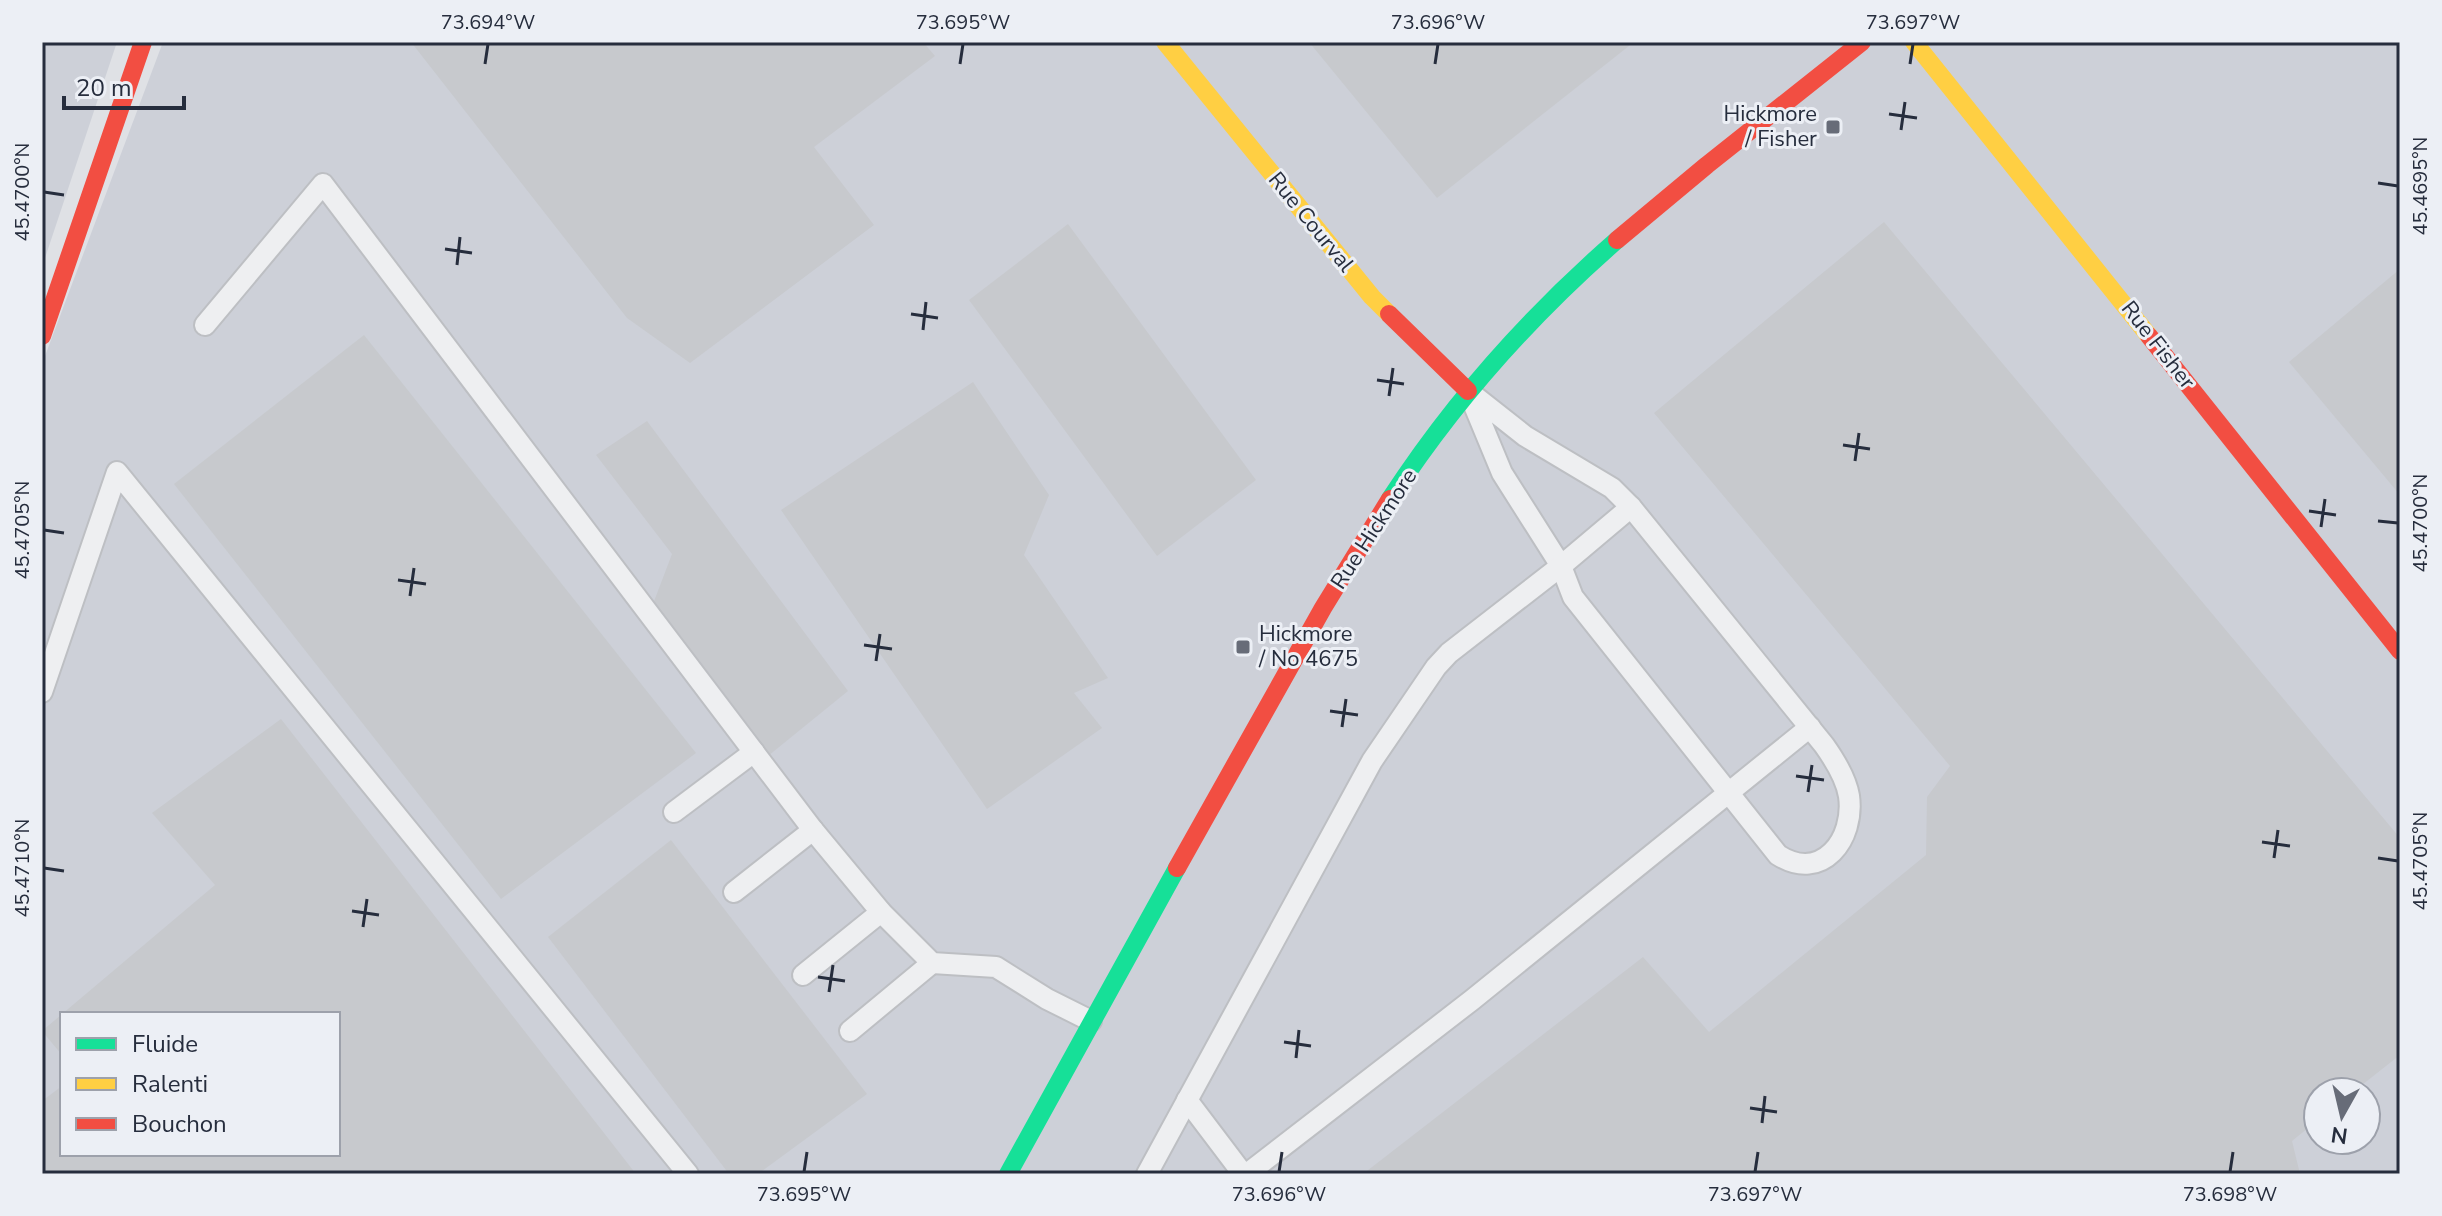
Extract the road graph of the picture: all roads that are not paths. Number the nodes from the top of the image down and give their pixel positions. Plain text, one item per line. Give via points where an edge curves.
1 (143, 42) edge
2 (1165, 42) edge
3 (1862, 42) edge
4 (1914, 42) edge
5 (205, 325) dead end
6 (42, 336) edge
7 (1468, 391) junction
8 (1631, 507) junction
9 (1561, 566) junction
10 (2400, 651) edge
11 (42, 692) edge
12 (1810, 727) junction
13 (754, 752) junction
14 (1730, 793) junction
15 (674, 812) dead end
16 (813, 830) junction
17 (734, 892) dead end
18 (881, 912) junction
19 (932, 963) junction
20 (803, 975) dead end
21 (1091, 1021) junction
22 (850, 1031) dead end
23 (1187, 1100) junction
24 (688, 1174) edge
25 (1008, 1174) edge
26 (1147, 1174) edge
27 (1245, 1174) edge

1 - 6 street
2 - 7 street, Rue Courval via 1372,297
3 - 7 street, Rue Hickmore via 1608,249
4 - 10 street, Rue Fisher
5 - 13 lane via 323,184
7 - 8 lane via 1525,436 1612,488
7 - 9 lane via 1502,473
7 - 21 street, Rue Hickmore via 1341,577
8 - 9 lane
8 - 12 lane
9 - 14 lane via 1573,597
9 - 23 lane via 1436,667 1372,761
11 - 24 lane via 117,472
12 - 14 lane
12 - 14 lane via 1833,757 1849,792 1846,831 1824,859 1792,864 1778,855
13 - 15 lane
13 - 16 lane
14 - 27 lane
16 - 17 lane
16 - 18 lane
18 - 19 lane
18 - 20 lane
19 - 21 lane via 996,967
19 - 22 lane
21 - 25 street, Rue Hickmore
23 - 26 lane
23 - 27 lane

